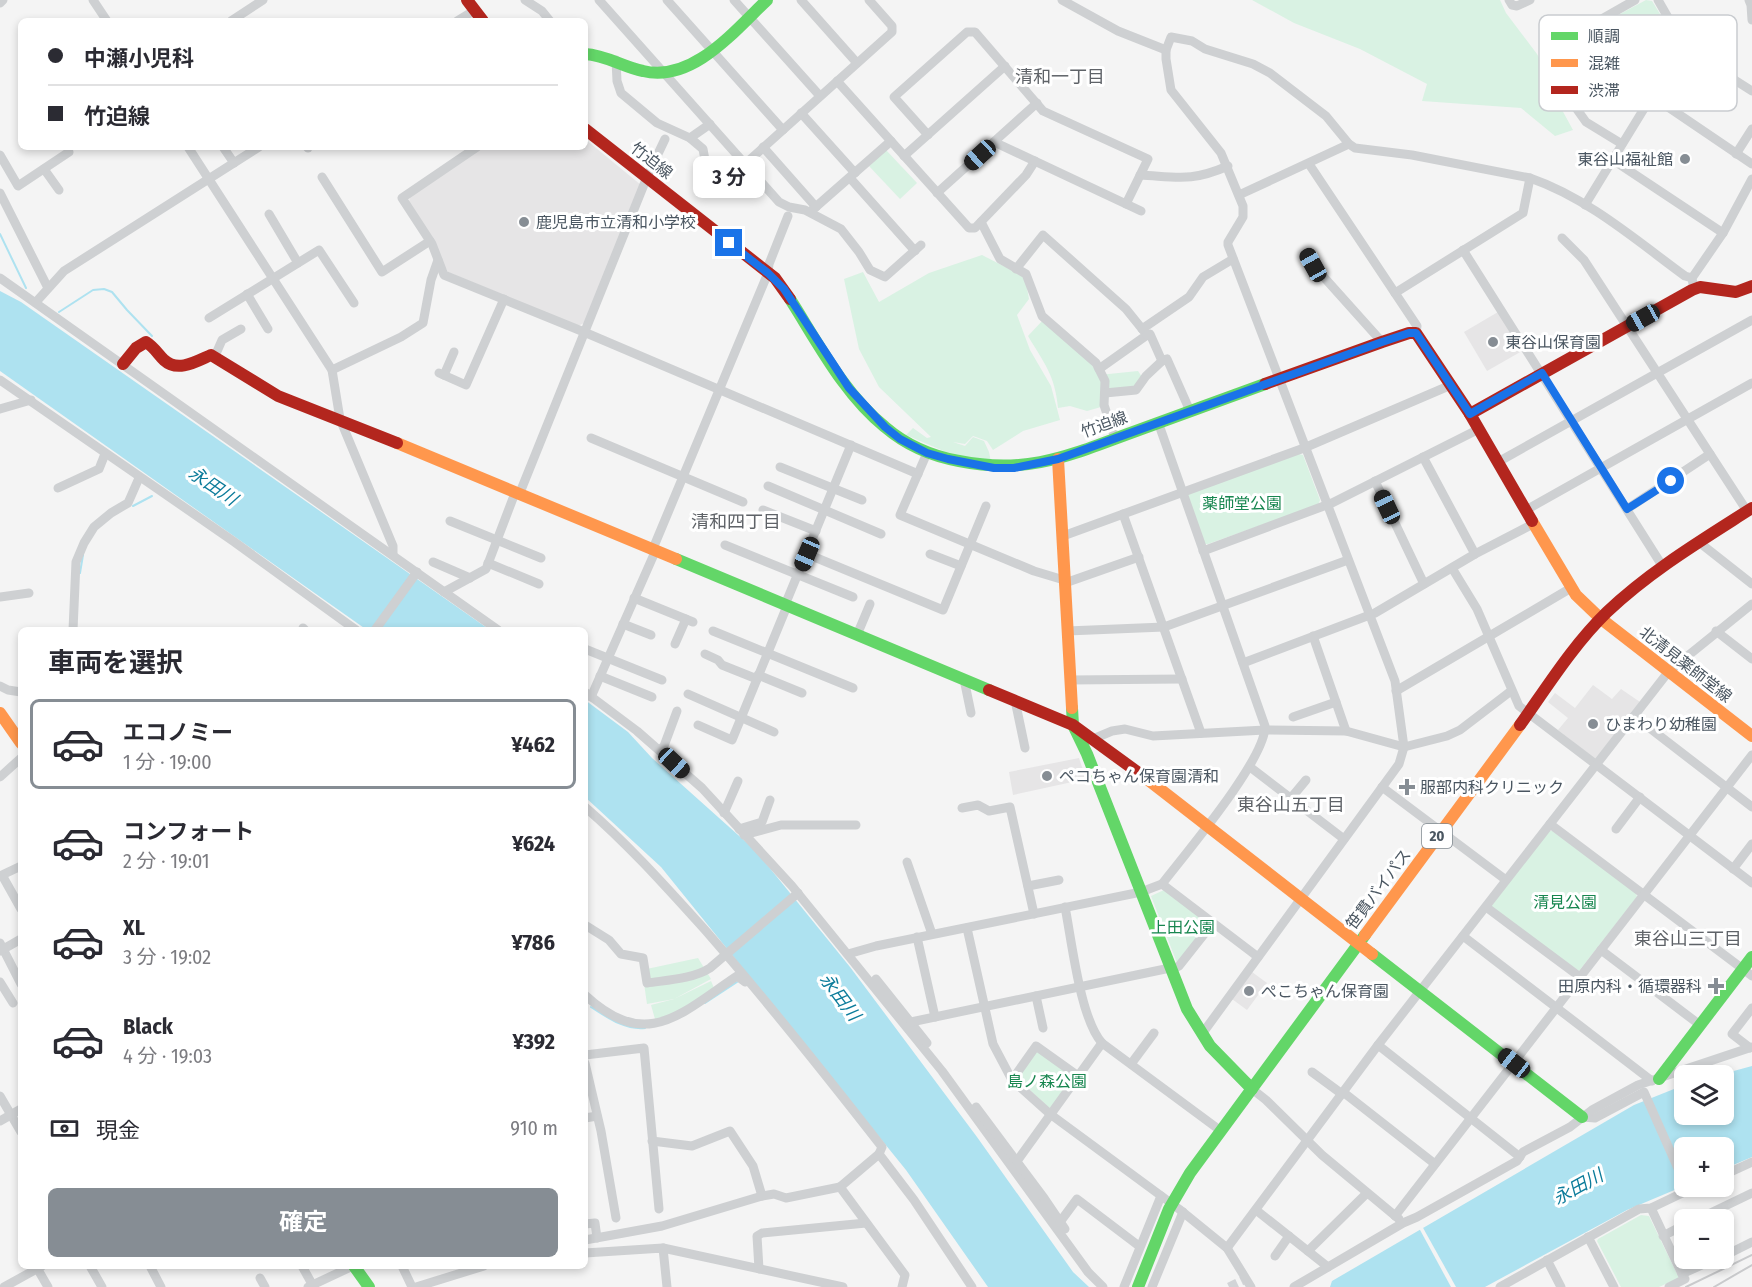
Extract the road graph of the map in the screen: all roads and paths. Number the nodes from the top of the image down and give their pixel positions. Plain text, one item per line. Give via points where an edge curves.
1 (93, 0) edge
2 (263, 0) edge
3 (525, 0) edge
4 (667, 0) edge
5 (734, 0) edge
6 (767, 0) edge
7 (801, 0) edge
8 (869, 0) edge
9 (1062, 0) edge
10 (1509, 0) edge
11 (1530, 0) edge
12 (1635, 0) edge
13 (1658, 0) edge
14 (1749, 0) edge
15 (602, 1) edge
16 (471, 5) edge
17 (1609, 15) edge
18 (1666, 15) edge
19 (749, 16) junction
20 (105, 18) edge
21 (236, 18) edge
22 (460, 18) edge
23 (481, 18) edge
24 (548, 18) edge
25 (1752, 20) edge
26 (711, 50) junction
27 (1166, 50) junction
28 (588, 54) edge
29 (615, 60) junction
30 (857, 63) junction
31 (1005, 66) junction
32 (663, 72) junction
33 (837, 81) junction
34 (1737, 81) edge
35 (1752, 91) edge
36 (820, 96) junction
37 (1037, 104) junction
38 (1579, 111) edge
39 (1643, 111) edge
40 (1673, 111) edge
41 (801, 113) junction
42 (710, 124) junction
43 (1752, 129) edge
44 (783, 130) junction
45 (588, 131) edge
46 (928, 135) junction
47 (690, 138) junction
48 (665, 139) dead end
49 (891, 141) junction
50 (994, 142) junction
51 (1349, 144) junction
52 (1622, 144) junction
53 (763, 147) junction
54 (190, 150) edge
55 (225, 150) edge
56 (254, 150) edge
57 (473, 150) edge
58 (69, 152) dead end
59 (1736, 154) junction
60 (0, 155) edge
61 (904, 156) junction
62 (1613, 160) junction
63 (1035, 161) junction
64 (234, 163) junction
65 (745, 164) junction
66 (1309, 164) junction
67 (1752, 164) edge
68 (1228, 166) junction
69 (44, 169) junction
70 (1140, 175) junction
71 (852, 176) junction
72 (322, 177) dead end
73 (647, 177) junction
74 (1530, 178) junction
75 (209, 179) junction
76 (1752, 179) edge
77 (59, 190) dead end
78 (745, 192) dead end
79 (0, 193) edge
80 (937, 193) junction
81 (1239, 195) junction
82 (1126, 204) junction
83 (1585, 205) junction
84 (813, 209) junction
85 (1141, 211) dead end
86 (269, 214) dead end
87 (788, 216) dead end
88 (981, 222) junction
89 (1723, 233) junction
90 (1562, 238) dead end
91 (430, 241) junction
92 (1463, 250) junction
93 (1307, 254) dead end
94 (1233, 259) junction
95 (438, 260) junction
96 (298, 262) junction
97 (1017, 269) junction
98 (768, 273) junction
99 (273, 278) junction
100 (3, 280) edge
101 (1693, 284) junction
102 (1752, 286) edge
103 (48, 288) junction
104 (0, 290) edge
105 (1395, 293) junction
106 (248, 294) junction
107 (504, 299) junction
108 (36, 302) junction
109 (354, 303) dead end
110 (209, 318) dead end
111 (1752, 320) edge
112 (1627, 327) junction
113 (241, 329) dead end
114 (268, 329) dead end
115 (584, 332) junction
116 (1144, 332) junction
117 (1416, 333) junction
118 (1382, 342) junction
119 (454, 352) dead end
120 (215, 356) junction
121 (1162, 361) junction
122 (123, 364) junction
123 (1099, 369) junction
124 (333, 370) junction
125 (1542, 373) junction
126 (1657, 373) junction
127 (1278, 379) junction
128 (0, 380) edge
129 (1752, 384) edge
130 (1451, 385) junction
131 (720, 390) junction
132 (1105, 393) junction
133 (31, 400) junction
134 (0, 409) edge
135 (1190, 411) junction
136 (1470, 414) junction
137 (340, 419) junction
138 (1572, 420) junction
139 (1688, 420) junction
140 (1158, 422) junction
141 (1479, 429) junction
142 (591, 438) dead end
143 (1115, 438) junction
144 (851, 445) junction
145 (1304, 448) junction
146 (927, 453) junction
147 (105, 454) junction
148 (1710, 454) junction
149 (1423, 457) junction
150 (1058, 459) junction
151 (1498, 462) junction
152 (780, 467) dead end
153 (1601, 468) junction
154 (918, 474) junction
155 (683, 477) junction
156 (139, 478) junction
157 (1375, 481) junction
158 (768, 486) dead end
159 (58, 488) dead end
160 (834, 489) junction
161 (1182, 493) junction
162 (517, 494) junction
163 (862, 500) dead end
164 (743, 502) dead end
165 (1327, 505) junction
166 (986, 506) dead end
167 (1627, 509) junction
168 (763, 510) dead end
169 (825, 510) junction
170 (1526, 510) junction
171 (1750, 510) edge
172 (1124, 514) junction
173 (450, 521) dead end
174 (1533, 524) junction
175 (816, 531) junction
176 (881, 534) dead end
177 (1062, 536) junction
178 (497, 540) junction
179 (1700, 543) junction
180 (725, 545) dead end
181 (970, 545) junction
182 (654, 551) junction
183 (1203, 551) junction
184 (807, 554) junction
185 (930, 554) dead end
186 (1475, 554) junction
187 (393, 555) junction
188 (1139, 557) junction
189 (541, 558) dead end
190 (1348, 560) junction
191 (433, 562) dead end
192 (488, 563) junction
193 (961, 566) junction
194 (1663, 567) junction
195 (1452, 568) junction
196 (417, 573) junction
197 (798, 575) junction
198 (470, 578) junction
199 (1065, 582) junction
200 (539, 584) dead end
201 (1424, 584) junction
202 (1752, 584) edge
203 (1570, 588) junction
204 (444, 592) junction
205 (29, 593) dead end
206 (0, 597) edge
207 (853, 597) dead end
208 (634, 598) junction
209 (870, 604) dead end
210 (1752, 604) edge
211 (786, 606) junction
212 (1222, 606) junction
213 (1370, 616) junction
214 (1600, 618) junction
215 (623, 624) junction
216 (73, 627) edge
217 (352, 627) edge
218 (377, 627) edge
219 (494, 627) edge
220 (1164, 627) junction
221 (1067, 630) junction
222 (713, 631) dead end
223 (1716, 631) junction
224 (651, 635) dead end
225 (857, 635) junction
226 (1313, 636) junction
227 (1488, 637) junction
228 (675, 645) dead end
229 (588, 650) edge
230 (768, 653) junction
231 (705, 654) dead end
232 (608, 658) junction
233 (1752, 659) edge
234 (1243, 663) junction
235 (1669, 670) junction
236 (600, 676) junction
237 (758, 677) junction
238 (1182, 679) junction
239 (662, 680) dead end
240 (966, 680) junction
241 (1070, 681) junction
242 (0, 686) edge
243 (853, 688) dead end
244 (1396, 691) junction
245 (1511, 691) junction
246 (18, 692) edge
247 (802, 693) dead end
248 (688, 694) dead end
249 (588, 695) edge
250 (652, 697) dead end
251 (1017, 702) junction
252 (1336, 702) junction
253 (677, 711) dead end
254 (1528, 712) junction
255 (0, 713) edge
256 (971, 713) dead end
257 (1634, 716) junction
258 (741, 717) junction
259 (1293, 717) dead end
260 (699, 725) dead end
261 (1073, 725) junction
262 (1265, 730) junction
263 (1346, 731) junction
264 (774, 732) dead end
265 (1201, 733) junction
266 (1752, 736) edge
267 (18, 739) edge
268 (1093, 739) junction
269 (1404, 747) junction
270 (1025, 748) dead end
271 (660, 750) junction
272 (1752, 755) edge
273 (18, 761) edge
274 (1596, 764) junction
275 (1250, 767) junction
276 (0, 777) edge
277 (1306, 780) dead end
278 (738, 781) dead end
279 (1382, 787) junction
280 (1727, 788) junction
281 (1640, 797) junction
282 (1291, 798) junction
283 (770, 800) dead end
284 (1752, 807) edge
285 (962, 808) dead end
286 (588, 810) edge
287 (724, 813) junction
288 (1550, 824) junction
289 (856, 825) dead end
290 (1207, 825) junction
291 (1616, 829) dead end
292 (1442, 830) junction
293 (741, 832) junction
294 (1690, 836) junction
295 (1344, 839) junction
296 (1752, 844) edge
297 (907, 862) dead end
298 (18, 867) edge
299 (1733, 869) junction
300 (1059, 880) dead end
301 (1506, 880) junction
302 (1752, 883) edge
303 (1162, 884) junction
304 (1028, 886) junction
305 (1141, 892) junction
306 (798, 893) junction
307 (1644, 895) junction
308 (1301, 898) junction
309 (18, 904) edge
310 (1486, 907) junction
311 (1065, 908) junction
312 (1034, 914) junction
313 (1213, 923) junction
314 (588, 927) edge
315 (968, 928) junction
316 (932, 934) junction
317 (1463, 936) junction
318 (917, 937) junction
319 (18, 940) edge
320 (1358, 943) junction
321 (1, 948) edge
322 (1601, 950) junction
323 (851, 953) junction
324 (726, 954) junction
325 (1258, 957) junction
326 (1752, 957) edge
327 (1171, 969) junction
328 (1747, 973) edge
329 (1580, 977) junction
330 (18, 979) edge
331 (0, 982) edge
332 (1081, 987) junction
333 (756, 990) junction
334 (1420, 991) junction
335 (1036, 996) junction
336 (588, 997) edge
337 (12, 1004) dead end
338 (985, 1007) junction
339 (1556, 1008) junction
340 (1752, 1008) edge
341 (935, 1017) junction
342 (912, 1022) junction
343 (1700, 1025) junction
344 (1043, 1028) dead end
345 (1154, 1034) dead end
346 (1202, 1034) junction
347 (1102, 1043) junction
348 (1378, 1045) junction
349 (1751, 1048) edge
350 (588, 1055) edge
351 (1514, 1063) junction
352 (1131, 1064) junction
353 (1312, 1072) dead end
354 (588, 1076) edge
355 (1078, 1076) junction
356 (1012, 1080) junction
357 (1655, 1080) junction
358 (1252, 1089) junction
359 (1342, 1093) junction
360 (0, 1096) edge
361 (18, 1110) edge
362 (11, 1114) junction
363 (1050, 1114) junction
364 (597, 1116) junction
365 (588, 1118) edge
366 (1471, 1118) junction
367 (1582, 1118) junction
368 (0, 1121) edge
369 (18, 1127) edge
370 (1221, 1131) junction
371 (652, 1141) junction
372 (1307, 1141) junction
373 (879, 1154) junction
374 (1674, 1155) edge
375 (1520, 1157) junction
376 (1017, 1161) junction
377 (1752, 1162) edge
378 (1435, 1164) junction
379 (1734, 1170) edge
380 (840, 1187) junction
381 (1367, 1193) junction
382 (1752, 1193) edge
383 (1674, 1195) edge
384 (1161, 1196) junction
385 (762, 1197) junction
386 (1171, 1204) junction
387 (1651, 1208) junction
388 (659, 1209) dead end
389 (1719, 1209) edge
390 (1256, 1210) junction
391 (1183, 1212) junction
392 (1395, 1216) junction
393 (616, 1218) dead end
394 (1060, 1222) junction
395 (588, 1223) edge
396 (866, 1223) junction
397 (1403, 1223) junction
398 (1674, 1230) edge
399 (1289, 1236) junction
400 (1663, 1236) junction
401 (1588, 1237) junction
402 (597, 1238) junction
403 (588, 1240) edge
404 (1752, 1242) edge
405 (1139, 1246) junction
406 (663, 1248) junction
407 (1227, 1248) junction
408 (1308, 1251) junction
409 (1734, 1251) edge
410 (588, 1253) edge
411 (1275, 1256) dead end
412 (1547, 1260) junction
413 (1328, 1267) junction
414 (36, 1269) edge
415 (41, 1269) edge
416 (92, 1269) edge
417 (99, 1269) edge
418 (152, 1269) edge
419 (303, 1269) edge
420 (347, 1269) edge
421 (355, 1269) edge
422 (404, 1269) edge
423 (457, 1269) edge
424 (473, 1269) edge
425 (759, 1269) junction
426 (1693, 1269) edge
427 (1682, 1274) junction
428 (448, 1276) junction
429 (260, 1278) dead end
430 (310, 1286) edge
431 (4, 1287) edge
432 (48, 1287) edge
433 (102, 1287) edge
434 (108, 1287) edge
435 (161, 1287) edge
436 (265, 1287) edge
437 (369, 1287) edge
438 (414, 1287) edge
439 (667, 1287) edge
440 (843, 1287) edge
441 (902, 1287) edge
442 (972, 1287) edge
443 (1103, 1287) edge
444 (1111, 1287) edge
445 (1124, 1287) edge
446 (1138, 1287) edge
447 (1152, 1287) edge
448 (1251, 1287) edge
449 (1294, 1287) edge
450 (1500, 1287) edge
451 (1562, 1287) edge
452 (1614, 1287) edge
453 (1668, 1287) edge

1 - 20 street
2 - 21 street
3 - 24 street
4 - 26 street
5 - 19 street
6 - 19 street
7 - 30 street
8 - 30 street via 892,26 892,32
9 - 27 street via 1118,31
10 - 11 street via 1518,6
12 - 17 street
13 - 18 street
14 - 25 street
15 - 32 street
16 - 22 street
16 - 23 street
19 - 26 street
19 - 36 street
26 - 32 street via 685,68
26 - 44 street
27 - 51 street via 1171,37 1253,64 1326,116
27 - 68 street via 1171,90
28 - 29 street
29 - 32 street via 644,71
29 - 47 street via 621,93 657,123
30 - 33 street
31 - 37 street
31 - 46 street
31 - 46 street via 975,32 967,32 894,97
32 - 42 street
33 - 36 street
33 - 49 street
34 - 35 street
36 - 41 street
37 - 50 street
37 - 70 street via 1043,111 1148,159
38 - 52 street via 1586,122
39 - 52 street
40 - 59 street
41 - 44 street
41 - 71 street
42 - 47 street
42 - 65 street
43 - 59 street
44 - 53 street
45 - 73 street, 竹迫線
46 - 61 street
47 - 78 street via 703,149 705,160
48 - 73 street
49 - 61 street
49 - 71 street
50 - 63 street
50 - 80 street
51 - 66 street
51 - 74 street
52 - 62 street
53 - 65 street
53 - 84 street
54 - 75 street
55 - 64 street
56 - 64 street
57 - 91 street via 402,198
58 - 69 street
59 - 67 street
60 - 69 street via 18,186
61 - 80 street
62 - 83 street
62 - 89 street
63 - 82 street
63 - 88 street via 1026,176
64 - 75 street
65 - 84 street via 779,202
66 - 81 street
66 - 105 street
68 - 70 street via 1193,177
68 - 81 street
69 - 77 street
70 - 82 street
71 - 84 street
71 - 84 street via 918,248 885,277 874,274 841,229
72 - 91 street via 382,272
73 - 98 street, 竹迫線
73 - 115 street
74 - 83 street
74 - 92 street via 1523,213
75 - 99 street
75 - 103 street via 64,271
76 - 89 street
79 - 103 street
80 - 88 street via 966,226 975,228
81 - 94 street via 1243,217 1228,242
82 - 85 street
83 - 101 street
86 - 96 street
87 - 98 street
88 - 97 street via 1000,259
89 - 101 street
90 - 112 street via 1584,260
91 - 95 street
92 - 105 street
92 - 125 street
93 - 118 street
94 - 116 street via 1203,278 1189,297
94 - 127 street
95 - 107 street via 444,275
95 - 124 street via 423,323
96 - 99 street
96 - 109 street via 319,250
97 - 116 street via 1043,235 1126,309
97 - 123 street via 1026,274 1042,316
98 - 131 street
98 - 146 street, 竹迫線 via 784,289 849,388 885,427
99 - 106 street
99 - 124 street
100 - 104 street
100 - 108 street
101 - 102 street via 1736,292
101 - 112 street
103 - 108 street
105 - 117 street via 1416,326
106 - 110 street
106 - 114 street
107 - 115 street
107 - 119 street via 466,385 441,374
108 - 122 street
111 - 126 street
112 - 125 street
112 - 126 street
113 - 120 street via 222,340
115 - 131 street
115 - 162 street
116 - 121 street via 1150,334
116 - 123 street
117 - 118 street, 竹迫線
117 - 130 street
118 - 127 street, 竹迫線
120 - 122 street via 174,367 146,342
120 - 137 street via 278,396
121 - 132 street via 1136,390
121 - 135 street via 1167,359
122 - 187 street
123 - 132 street
124 - 137 street
125 - 136 street
125 - 138 street
126 - 138 street
126 - 139 street
127 - 135 street, 竹迫線
127 - 145 street
128 - 133 street
129 - 139 street
130 - 136 street
130 - 145 street
131 - 144 street
131 - 155 street
132 - 143 street via 1104,405
133 - 134 street
133 - 147 street
135 - 140 street, 竹迫線
136 - 141 street
137 - 162 street
137 - 187 street via 393,546
138 - 151 street
138 - 153 street
139 - 148 street
139 - 153 street
140 - 143 street, 竹迫線
140 - 161 street
141 - 149 street
141 - 151 street
142 - 155 street
143 - 150 street, 竹迫線
144 - 154 street
144 - 160 street
145 - 161 street
145 - 165 street
146 - 150 street, 竹迫線 via 1003,468
146 - 154 street
147 - 156 street
147 - 159 street via 99,468
148 - 167 street
148 - 171 street
149 - 157 street
149 - 186 street
150 - 177 street
151 - 170 street
152 - 160 street
153 - 167 street
153 - 170 street
154 - 181 street via 900,515
155 - 164 street
155 - 182 street
156 - 216 street via 128,503 94,527 84,543 76,562
156 - 217 street
157 - 165 street
157 - 201 street
158 - 169 street
160 - 163 street
160 - 169 street
161 - 172 street
161 - 183 street
162 - 178 street
162 - 182 street
165 - 183 street
165 - 190 street
166 - 181 street
167 - 194 street
168 - 175 street
169 - 175 street
169 - 176 street
170 - 174 street
171 - 179 street, 笹貫バイパス / 20
172 - 177 street
172 - 188 street
173 - 178 street
174 - 186 street
174 - 203 street
175 - 184 street
177 - 199 street
178 - 189 street
178 - 192 street
179 - 194 street, 笹貫バイパス / 20
179 - 202 street
180 - 197 street
181 - 193 street
181 - 199 street
182 - 208 street
182 - 211 street
183 - 212 street
184 - 193 street via 944,610
184 - 197 street
185 - 193 street
186 - 195 street
187 - 196 street
188 - 199 street
188 - 220 street
190 - 212 street
190 - 213 street
191 - 198 street
192 - 198 street via 486,569
192 - 200 street
194 - 214 street, 笹貫バイパス / 20
195 - 201 street
195 - 227 street via 1477,609
196 - 204 street
196 - 218 street
197 - 207 street
197 - 211 street
198 - 204 street
199 - 221 street
201 - 213 street
203 - 214 street
203 - 227 street
204 - 219 street
205 - 206 street
208 - 215 street
208 - 228 street via 689,621
209 - 225 street
210 - 223 street
211 - 225 street
211 - 230 street
212 - 220 street
212 - 234 street
213 - 226 street
213 - 244 street
214 - 235 street, 北清見薬師堂線
214 - 254 street, 笹貫バイパス / 20
215 - 224 street
215 - 232 street
220 - 221 street
220 - 238 street
221 - 241 street
222 - 230 street
223 - 233 street
223 - 235 street
225 - 240 street
226 - 234 street
226 - 252 street
227 - 244 street
227 - 245 street
229 - 232 street
230 - 237 street
230 - 243 street
231 - 237 street via 722,665
232 - 236 street
232 - 239 street
234 - 262 street
235 - 257 street
235 - 266 street, 北清見薬師堂線
236 - 249 street
236 - 250 street
237 - 247 street
237 - 258 street
238 - 241 street
238 - 265 street
240 - 251 street
240 - 256 street
241 - 261 street
242 - 246 street
244 - 269 street
245 - 254 street via 1517,704
245 - 269 street via 1460,730
248 - 258 street
249 - 271 street
251 - 261 street
251 - 270 street
252 - 259 street
252 - 263 street
253 - 271 street
254 - 274 street
254 - 292 street, 笹貫バイパス / 20
255 - 267 street
257 - 274 street
257 - 280 street
258 - 260 street via 732,740
258 - 264 street
261 - 268 street
261 - 305 street
262 - 263 street
262 - 265 street
262 - 275 street
263 - 269 street
265 - 268 street via 1153,736 1119,729
268 - 290 street
269 - 279 street via 1399,764
271 - 287 street
272 - 280 street
273 - 276 street
274 - 281 street
274 - 288 street
275 - 282 street
275 - 290 street
277 - 282 street
278 - 287 street
279 - 292 street
279 - 295 street
280 - 284 street
280 - 294 street
281 - 291 street
281 - 294 street
282 - 295 street
283 - 293 street via 762,822
285 - 304 street via 978,805 989,811 1010,807
286 - 324 street via 644,861
287 - 293 street
288 - 301 street
288 - 307 street
289 - 293 street via 781,825
290 - 303 street
290 - 308 street
292 - 301 street
292 - 320 street, 笹貫バイパス / 20
293 - 306 street
294 - 299 street
294 - 307 street
295 - 308 street
296 - 299 street
297 - 316 street
298 - 309 street via 2,875
299 - 302 street
300 - 304 street
301 - 310 street
303 - 305 street
303 - 313 street
304 - 312 street
305 - 311 street
305 - 327 street
306 - 323 street
306 - 324 street
307 - 322 street
307 - 328 street
308 - 320 street
308 - 325 street
310 - 317 street
310 - 329 street
311 - 312 street
311 - 332 street
312 - 315 street
313 - 325 street
313 - 327 street via 1179,966
314 - 324 street via 609,940 621,954 643,958 647,983 704,972
315 - 316 street
315 - 338 street
316 - 318 street
317 - 334 street
317 - 339 street
318 - 323 street
318 - 341 street
319 - 321 street
320 - 334 street
320 - 358 street, 笹貫バイパス / 20
321 - 330 street
322 - 329 street
322 - 343 street
323 - 342 street
323 - 443 street
324 - 333 street
325 - 346 street
326 - 328 street
327 - 332 street
327 - 346 street via 1187,1010
328 - 343 street
329 - 339 street
331 - 337 street
332 - 335 street
332 - 347 street via 1089,1021
333 - 336 street via 737,976 672,1019 654,1024 620,1019
333 - 373 street via 882,1147
334 - 348 street
334 - 351 street
335 - 338 street
335 - 344 street
338 - 341 street
338 - 356 street via 993,1044
339 - 351 street
339 - 357 street
340 - 349 street via 1732,1034
341 - 342 street
342 - 376 street
343 - 357 street
345 - 352 street
346 - 358 street
347 - 352 street
347 - 355 street
348 - 359 street
348 - 366 street
349 - 357 street
350 - 371 street via 644,1048
351 - 366 street
351 - 367 street
352 - 370 street
353 - 359 street
354 - 364 street
355 - 356 street via 1036,1046
355 - 363 street
356 - 363 street
357 - 367 street via 1638,1085
358 - 370 street, 笹貫バイパス / 20
358 - 372 street
359 - 372 street
359 - 378 street
360 - 362 street
361 - 362 street
362 - 368 street
362 - 369 street
363 - 376 street
363 - 384 street
364 - 365 street
364 - 393 street
366 - 375 street
366 - 378 street
367 - 374 street via 1595,1118 1644,1092
367 - 375 street
370 - 386 street, 笹貫バイパス / 20
371 - 385 street via 692,1146 730,1131 753,1166
371 - 388 street
372 - 381 street
372 - 390 street
373 - 380 street
373 - 442 street
375 - 397 street
376 - 394 street
377 - 379 street
378 - 392 street
380 - 385 street via 786,1198 774,1194
380 - 396 street
381 - 392 street
381 - 408 street
382 - 389 street
383 - 387 street
384 - 386 street
384 - 405 street
385 - 402 street via 662,1226
386 - 391 street
386 - 446 street, 笹貫バイパス / 20
387 - 400 street
387 - 401 street via 1639,1209
390 - 399 street
390 - 407 street
391 - 407 street
391 - 447 street
392 - 397 street
394 - 405 street via 1077,1199
394 - 444 street via 1093,1269
395 - 402 street via 595,1222
396 - 425 street via 762,1233 757,1236
396 - 441 street via 905,1275
397 - 413 street
398 - 400 street
399 - 408 street
399 - 411 street
400 - 427 street
401 - 412 street
401 - 452 street
402 - 403 street
404 - 409 street
405 - 445 street
406 - 410 street
406 - 425 street
406 - 439 street
407 - 448 street
408 - 413 street
412 - 450 street
412 - 451 street
413 - 449 street
414 - 431 street
415 - 432 street
416 - 433 street
417 - 434 street
418 - 435 street
419 - 430 street
420 - 430 street
421 - 437 street
422 - 438 street
423 - 428 street
424 - 428 street
425 - 440 street
426 - 427 street
427 - 453 street via 1685,1280
428 - 438 street
429 - 436 street

